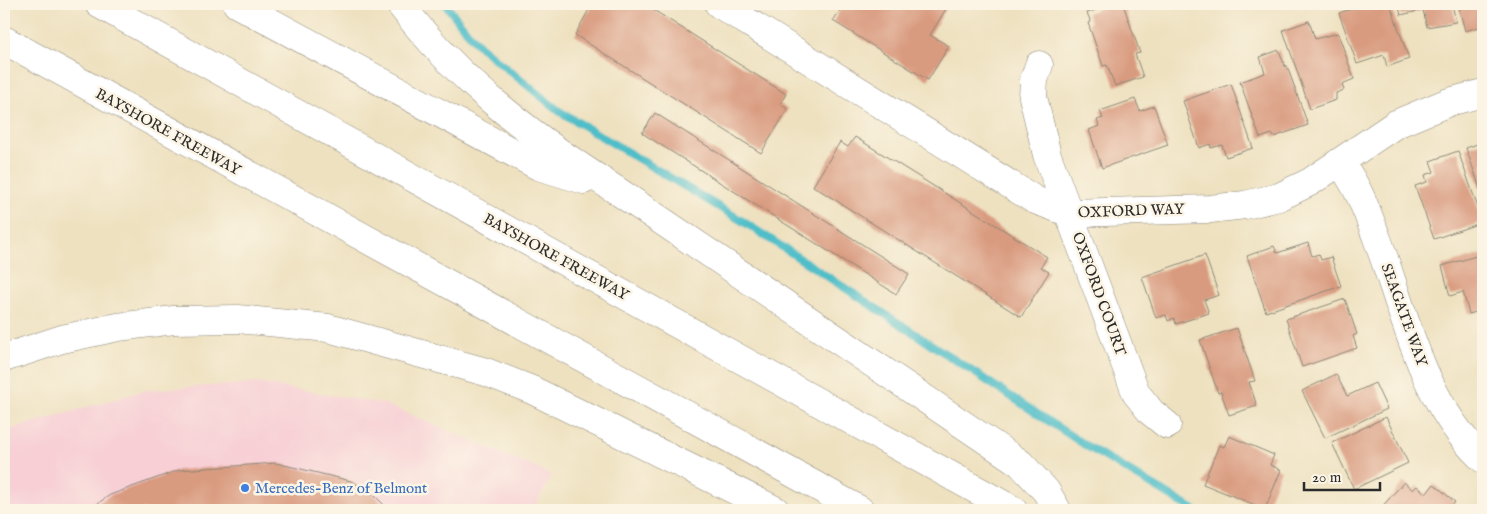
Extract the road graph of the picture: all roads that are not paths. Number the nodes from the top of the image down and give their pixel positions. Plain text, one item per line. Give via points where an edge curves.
1 (99, 4) edge
2 (237, 4) edge
3 (400, 4) edge
4 (719, 4) edge
5 (4, 40) edge
6 (4, 53) edge
7 (1039, 65) dead end
8 (1483, 93) edge
9 (134, 113) junction
10 (1340, 162) junction
11 (616, 190) junction
12 (1070, 213) junction
13 (4, 358) edge
14 (1167, 425) dead end
15 (1483, 459) edge
16 (776, 510) edge
17 (860, 510) edge
18 (1013, 510) edge
19 (1057, 510) edge

1 - 18 main road, BAYSHORE FREEWAY
2 - 11 main road via 538,166
3 - 11 main road via 428,40 490,100 559,153
4 - 12 main road, OXFORD WAY via 1035,200
5 - 9 main road, BAYSHORE FREEWAY
6 - 9 main road
7 - 12 main road, OXFORD COURT via 1033,97 1050,164
8 - 10 main road, OXFORD WAY via 1449,102 1396,124
9 - 17 main road, BAYSHORE FREEWAY
10 - 12 main road, OXFORD WAY via 1279,197 1245,205
10 - 15 main road, SEAGATE WAY via 1360,192 1428,384 1450,422
11 - 19 main road via 1020,463 1046,491
12 - 14 main road, OXFORD COURT via 1136,393
13 - 16 main road via 72,337 174,320 238,319 328,328 486,372 532,390

